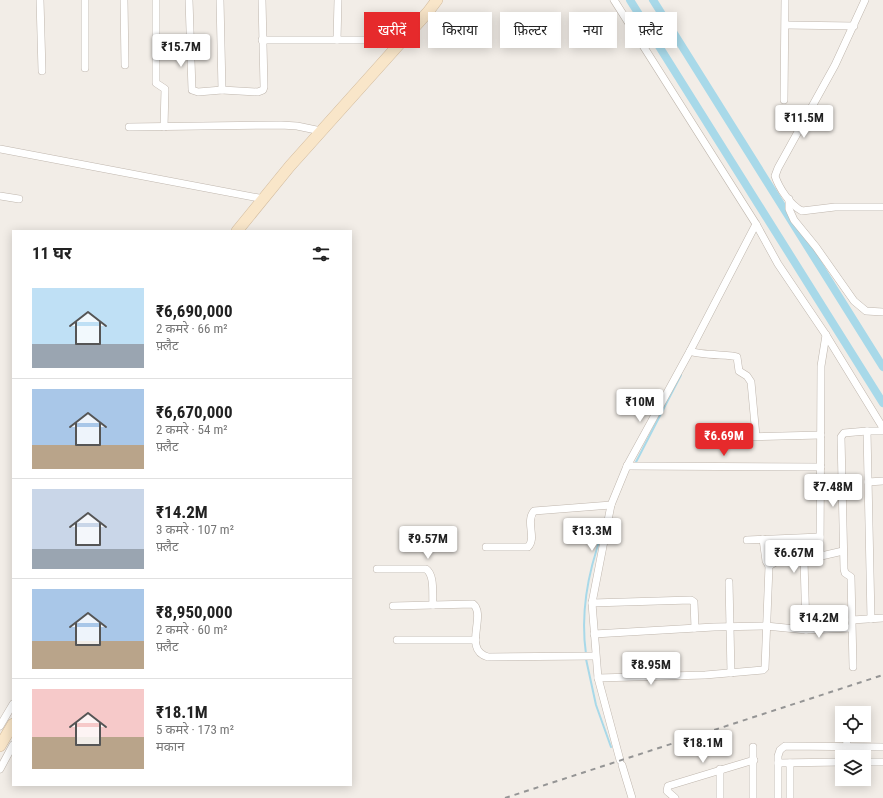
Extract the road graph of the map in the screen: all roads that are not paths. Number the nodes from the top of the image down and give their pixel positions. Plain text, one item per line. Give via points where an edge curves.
1 (40, 0) edge
2 (85, 0) edge
3 (124, 0) edge
4 (156, 0) edge
5 (189, 0) edge
6 (220, 0) edge
7 (262, 0) edge
8 (338, 0) edge
9 (437, 0) edge
10 (614, 0) edge
11 (785, 0) edge
12 (865, 0) edge
13 (420, 19) edge
14 (786, 25) junction
15 (854, 26) junction
16 (262, 40) junction
17 (337, 40) junction
18 (364, 40) edge
19 (395, 48) edge
20 (125, 65) dead end
21 (85, 68) dead end
22 (42, 71) dead end
23 (222, 90) junction
24 (784, 100) dead end
25 (129, 127) dead end
26 (164, 127) junction
27 (322, 131) junction
28 (0, 149) edge
29 (0, 196) edge
30 (19, 198) dead end
31 (264, 199) junction
32 (789, 199) junction
33 (883, 207) edge
34 (756, 224) junction
35 (238, 230) edge
36 (883, 312) edge
37 (826, 335) junction
38 (690, 351) junction
39 (883, 428) edge
40 (867, 431) junction
41 (883, 431) edge
42 (821, 435) junction
43 (756, 436) junction
44 (701, 438) dead end
45 (627, 466) junction
46 (821, 466) junction
47 (883, 481) edge
48 (868, 482) junction
49 (611, 506) junction
50 (820, 537) junction
51 (763, 539) junction
52 (747, 540) dead end
53 (486, 547) dead end
54 (843, 551) junction
55 (820, 555) junction
56 (804, 560) junction
57 (769, 566) junction
58 (377, 569) dead end
59 (729, 582) dead end
60 (592, 603) junction
61 (433, 604) junction
62 (393, 606) dead end
63 (883, 618) edge
64 (871, 619) junction
65 (852, 620) junction
66 (766, 626) junction
67 (729, 627) junction
68 (696, 628) junction
69 (851, 628) junction
70 (806, 630) junction
71 (594, 634) junction
72 (397, 640) dead end
73 (476, 640) junction
74 (589, 656) junction
75 (853, 667) dead end
76 (731, 673) junction
77 (598, 678) junction
78 (12, 706) edge
79 (0, 726) edge
80 (12, 726) edge
81 (847, 742) edge
82 (847, 745) junction
83 (0, 746) edge
84 (12, 747) edge
85 (753, 747) dead end
86 (883, 747) edge
87 (754, 760) junction
88 (835, 762) edge
89 (871, 762) edge
90 (883, 762) edge
91 (778, 763) junction
92 (790, 763) junction
93 (0, 769) edge
94 (720, 769) junction
95 (632, 798) edge
96 (675, 798) edge
97 (720, 798) edge
98 (753, 798) edge
99 (778, 798) edge
100 (790, 798) edge

1 - 22 street
2 - 21 street
3 - 20 street
4 - 26 street via 156,83 165,89
5 - 23 street via 192,90
6 - 23 street
7 - 16 street
8 - 17 street
9 - 13 main road
10 - 34 street
11 - 14 street
12 - 15 street
14 - 15 street
14 - 24 street
15 - 32 street via 778,168 775,176 777,182
16 - 17 street
16 - 23 street via 263,90
17 - 18 street
19 - 27 main road
25 - 26 street
26 - 27 street via 281,125
27 - 31 main road
28 - 31 street
29 - 30 street
31 - 35 main road
32 - 33 street via 802,211 835,207
32 - 36 street via 789,209 794,220 854,301 866,311
34 - 37 street via 778,264
34 - 38 street
37 - 39 street
37 - 42 street via 822,366
38 - 43 street via 737,357 739,371 751,382
38 - 45 street
40 - 41 street
40 - 48 street
40 - 54 street via 841,435
42 - 43 street
42 - 46 street
43 - 44 street
45 - 46 street
45 - 49 street
46 - 50 street
47 - 48 street
48 - 64 street
49 - 53 street via 534,511 530,520 531,542 528,547
49 - 60 street
50 - 51 street
50 - 55 street
51 - 52 street
51 - 57 street
54 - 55 street
54 - 65 street via 844,572 851,577
55 - 56 street
56 - 57 street via 777,561
56 - 70 street
57 - 66 street
58 - 61 street via 430,571
59 - 67 street
60 - 68 street via 691,600 694,602
60 - 71 street
61 - 62 street
61 - 73 street via 475,606
63 - 64 street
64 - 65 street
65 - 69 street
66 - 67 street
66 - 70 street
66 - 76 street via 765,668
67 - 68 street
67 - 76 street
68 - 71 street
69 - 70 street
69 - 75 street
71 - 74 street
72 - 73 street
73 - 74 street via 478,652 488,657
74 - 77 street
76 - 77 street
77 - 95 street
78 - 79 street
80 - 83 main road
81 - 82 street
82 - 86 street
82 - 91 street via 785,746 780,750
84 - 93 street
85 - 87 street
87 - 94 street
87 - 98 street
88 - 92 street
89 - 90 street
91 - 92 street
91 - 99 street
92 - 100 street
94 - 96 street via 668,786 667,791
94 - 97 street

